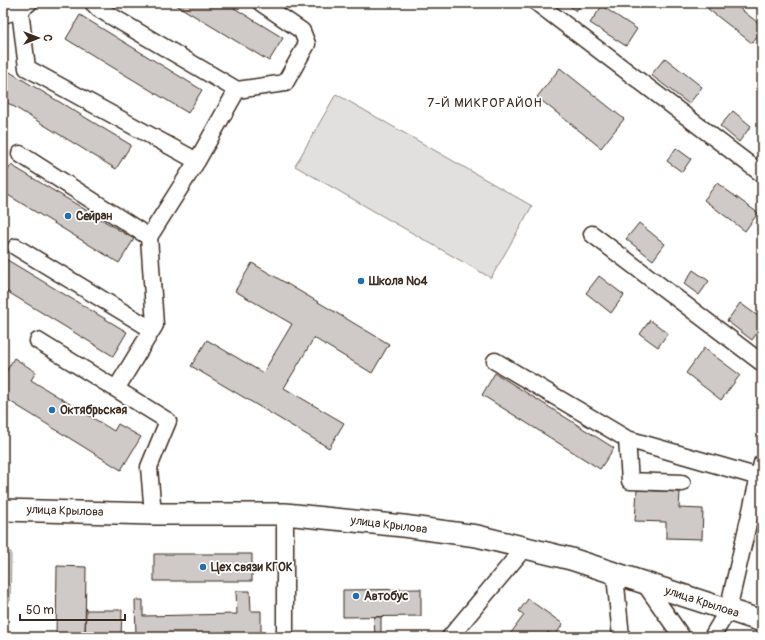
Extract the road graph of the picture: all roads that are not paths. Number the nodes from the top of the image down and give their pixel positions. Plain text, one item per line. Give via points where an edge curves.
1 (93, 3) edge
2 (261, 3) edge
3 (537, 3) edge
4 (24, 6) edge
5 (3, 15) edge
6 (237, 90) junction
7 (20, 154) dead end
8 (197, 161) junction
9 (762, 174) edge
10 (592, 234) dead end
11 (150, 237) junction
12 (16, 247) dead end
13 (151, 329) junction
14 (38, 341) dead end
15 (495, 361) dead end
16 (762, 363) edge
17 (116, 389) junction
18 (627, 439) junction
19 (761, 470) edge
20 (682, 483) dead end
21 (3, 510) edge
22 (152, 514) junction
23 (285, 514) junction
24 (525, 548) junction
25 (616, 575) junction
26 (645, 584) junction
27 (728, 610) junction
28 (762, 621) edge
29 (286, 637) edge
30 (450, 637) edge
31 (621, 637) edge
32 (682, 637) edge
33 (712, 637) edge

1 - 6 street via 99,9
2 - 6 street via 302,31 307,44 285,83
3 - 9 street
4 - 5 street
4 - 8 street via 27,68
6 - 8 street
7 - 11 street
8 - 11 street
10 - 16 street
11 - 13 street via 155,325
12 - 13 street
13 - 17 street
14 - 17 street
15 - 18 street
17 - 22 street via 168,421 149,467
18 - 19 street
18 - 20 street via 630,480
19 - 27 street
21 - 22 main road, улица Крылова
22 - 23 main road, улица Крылова
23 - 24 main road, улица Крылова via 477,536
23 - 29 street
24 - 25 main road, улица Крылова via 571,559
24 - 30 street
25 - 26 main road, улица Крылова
25 - 31 street
26 - 27 main road, улица Крылова
26 - 32 street
27 - 28 main road, улица Крылова
27 - 33 street

